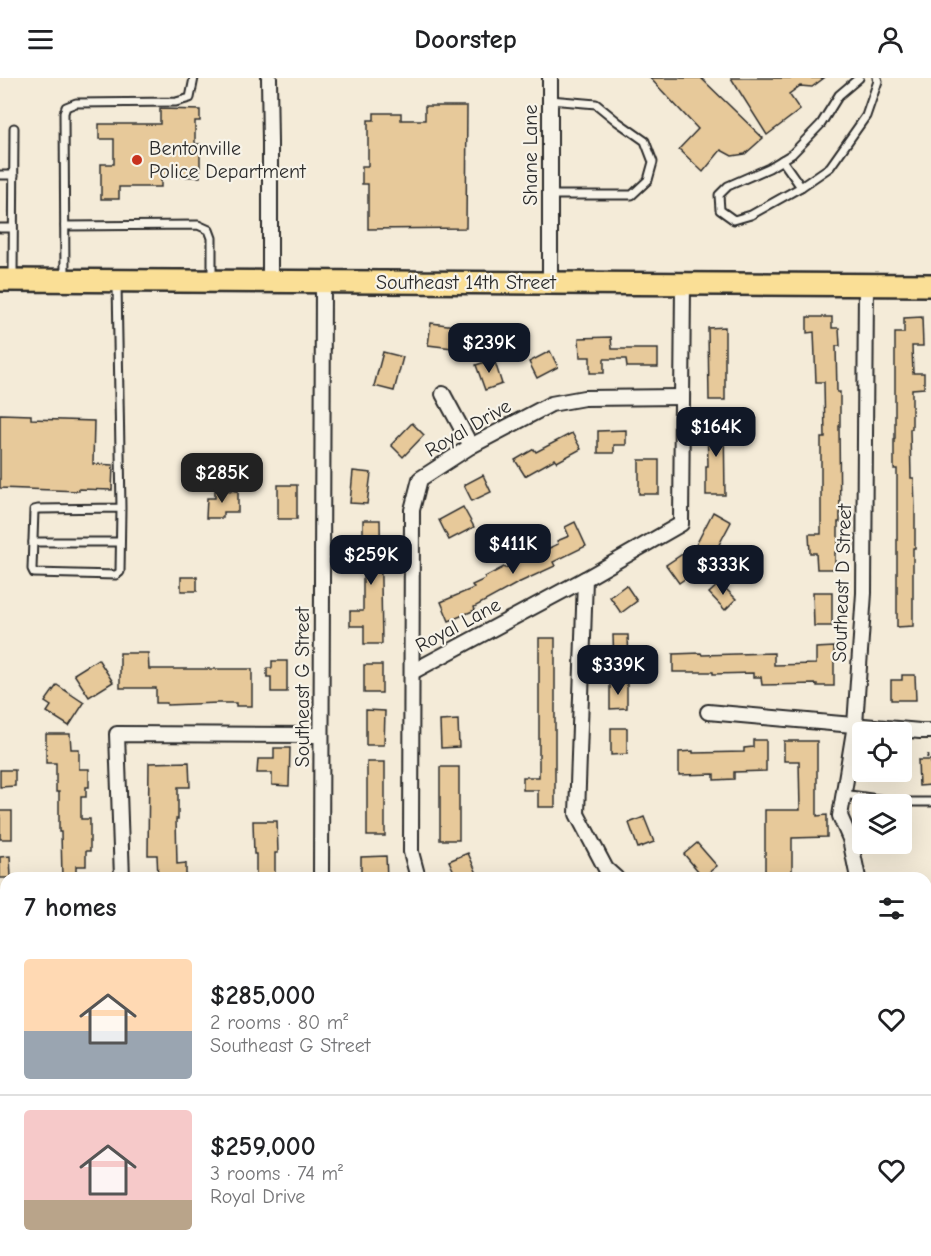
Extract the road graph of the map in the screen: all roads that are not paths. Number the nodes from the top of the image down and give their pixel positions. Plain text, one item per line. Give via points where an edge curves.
1 (194, 78) edge
2 (268, 78) edge
3 (550, 78) edge
4 (859, 78) edge
5 (876, 78) edge
6 (550, 100) junction
7 (14, 128) dead end
8 (782, 160) junction
9 (0, 175) edge
10 (14, 175) junction
11 (801, 187) junction
12 (550, 195) junction
13 (65, 226) junction
14 (0, 228) edge
15 (13, 228) junction
16 (6, 280) edge
17 (65, 281) junction
18 (117, 281) junction
19 (213, 281) junction
20 (270, 281) junction
21 (322, 281) junction
22 (550, 282) junction
23 (683, 284) junction
24 (866, 285) junction
25 (931, 285) edge
26 (443, 394) dead end
27 (682, 397) junction
28 (471, 446) junction
29 (121, 508) junction
30 (33, 542) junction
31 (120, 542) junction
32 (585, 579) junction
33 (412, 672) junction
34 (708, 712) dead end
35 (855, 722) edge
36 (852, 725) edge
37 (912, 730) edge
38 (931, 731) edge
39 (321, 735) junction
40 (852, 742) edge
41 (843, 794) junction
42 (931, 802) edge
43 (122, 872) edge
44 (321, 872) edge
45 (416, 872) edge
46 (609, 872) edge
47 (857, 872) edge

1 - 13 lane via 190,98 176,102 76,103 66,107
2 - 20 street
3 - 6 street, Shane Lane
4 - 8 lane via 839,95 821,124
5 - 11 lane via 866,116 830,167
6 - 12 street, Shane Lane
6 - 12 lane via 596,104 645,141 653,162 648,180 632,195
7 - 10 lane
8 - 11 lane
8 - 11 lane via 728,186 719,195 720,210 734,220
9 - 10 lane
10 - 15 lane
12 - 22 street, Shane Lane
13 - 17 lane
13 - 19 lane via 198,225 209,230 212,238
14 - 15 lane
15 - 16 lane
16 - 17 main road, Southeast 14th Street
17 - 18 main road, Southeast 14th Street
18 - 19 main road, Southeast 14th Street
18 - 29 lane
19 - 20 main road, Southeast 14th Street
20 - 21 main road, Southeast 14th Street
21 - 22 main road, Southeast 14th Street
21 - 39 street, Southeast G Street
22 - 23 main road, Southeast 14th Street
23 - 24 main road, Southeast 14th Street
23 - 27 street
24 - 25 main road, Southeast 14th Street
24 - 35 street, Southeast D Street via 864,593
26 - 28 street
27 - 28 street, Royal Drive via 584,398 551,404
27 - 32 street, Royal Lane via 681,524
28 - 33 street, Royal Drive via 420,479 412,510
29 - 30 lane via 34,510
29 - 31 lane
30 - 31 lane
30 - 31 lane via 34,573 116,575 120,572
32 - 33 street, Royal Lane
32 - 46 street via 577,814
33 - 45 street, Royal Drive via 411,852
34 - 36 street
37 - 38 street
39 - 43 street via 117,734
39 - 44 street, Southeast G Street
40 - 41 street, Southeast D Street
41 - 42 lane
41 - 47 street, Southeast D Street via 840,816

